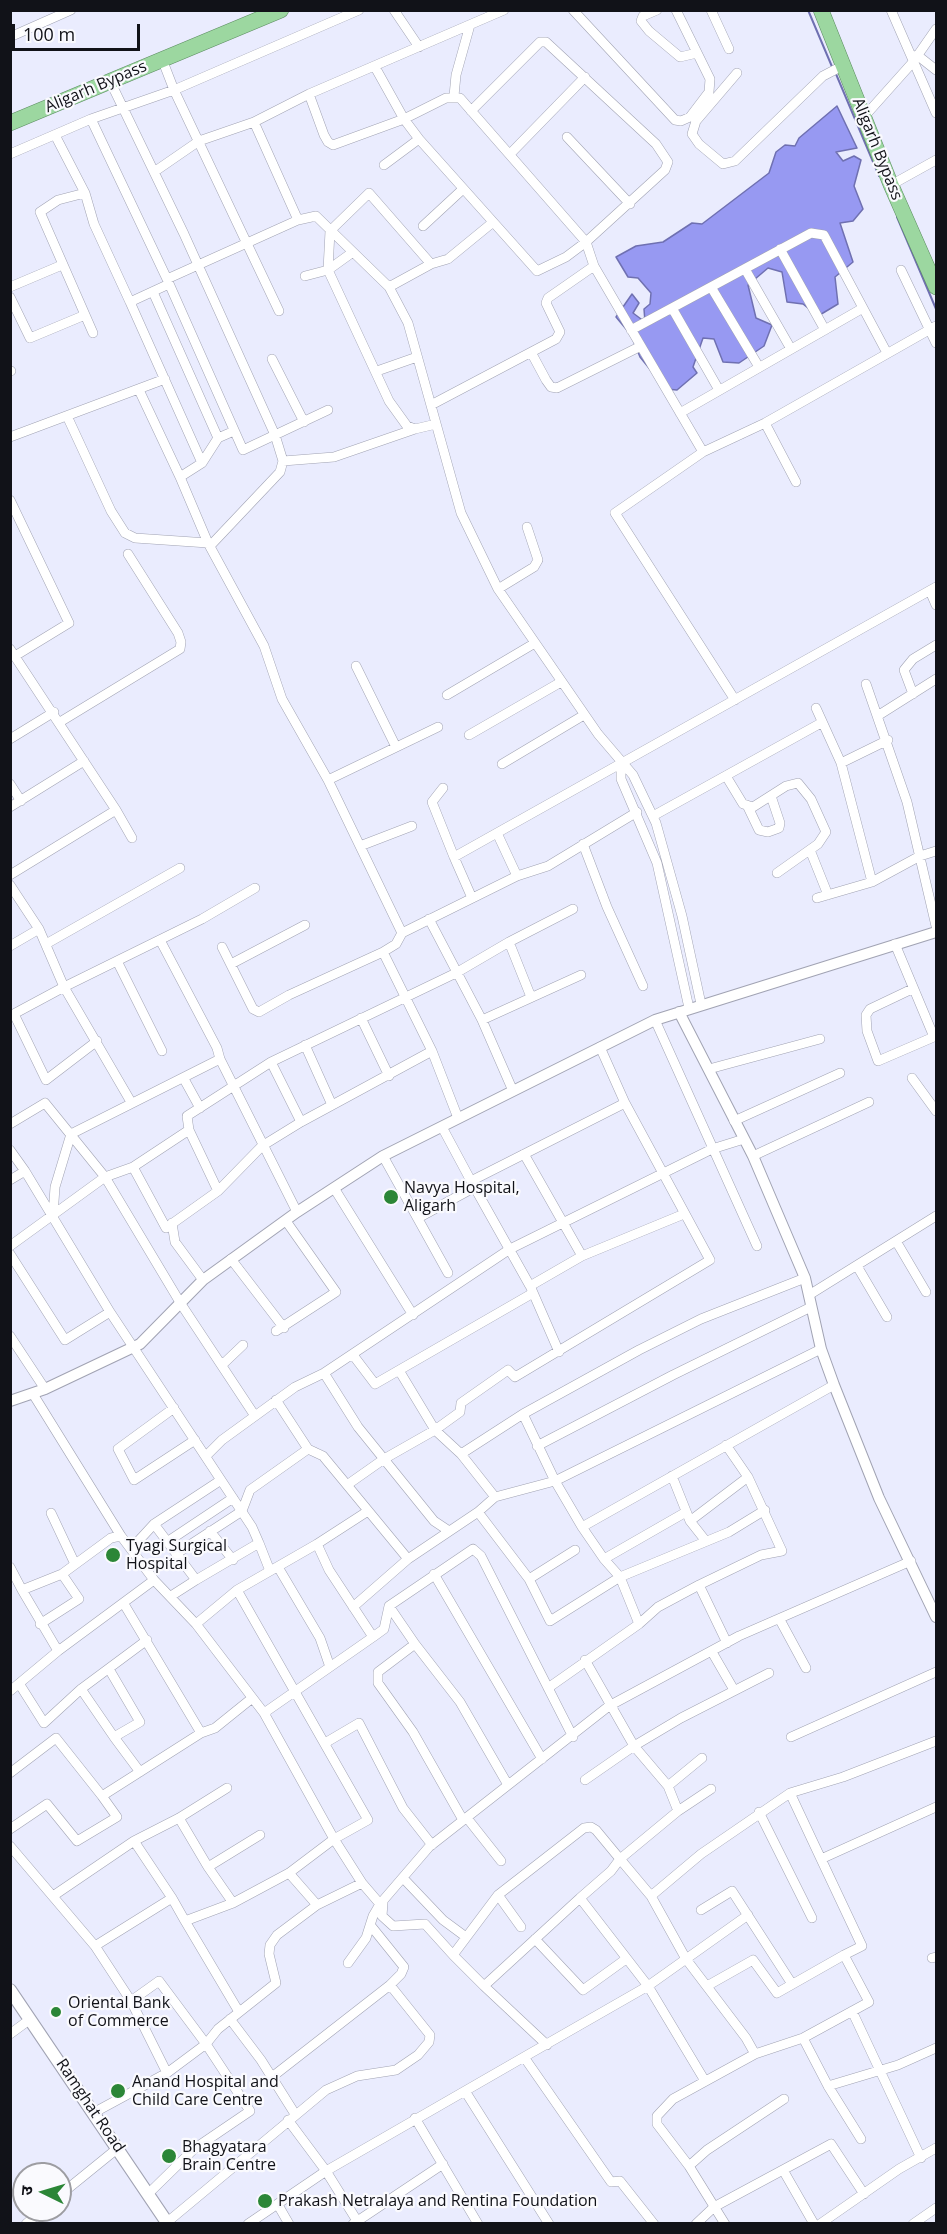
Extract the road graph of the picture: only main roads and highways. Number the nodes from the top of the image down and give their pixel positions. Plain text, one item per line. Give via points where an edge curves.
1 (281, 10) edge
2 (821, 10) edge
3 (10, 123) edge
4 (936, 287) edge
5 (10, 1990) edge
6 (10, 2001) edge
7 (165, 2223) edge

1 - 3 highway, Aligarh Bypass via 112,85
2 - 4 highway, Aligarh Bypass via 841,66
5 - 7 main road, Ramghat Road via 95,2112
6 - 7 main road, Ramghat Road

